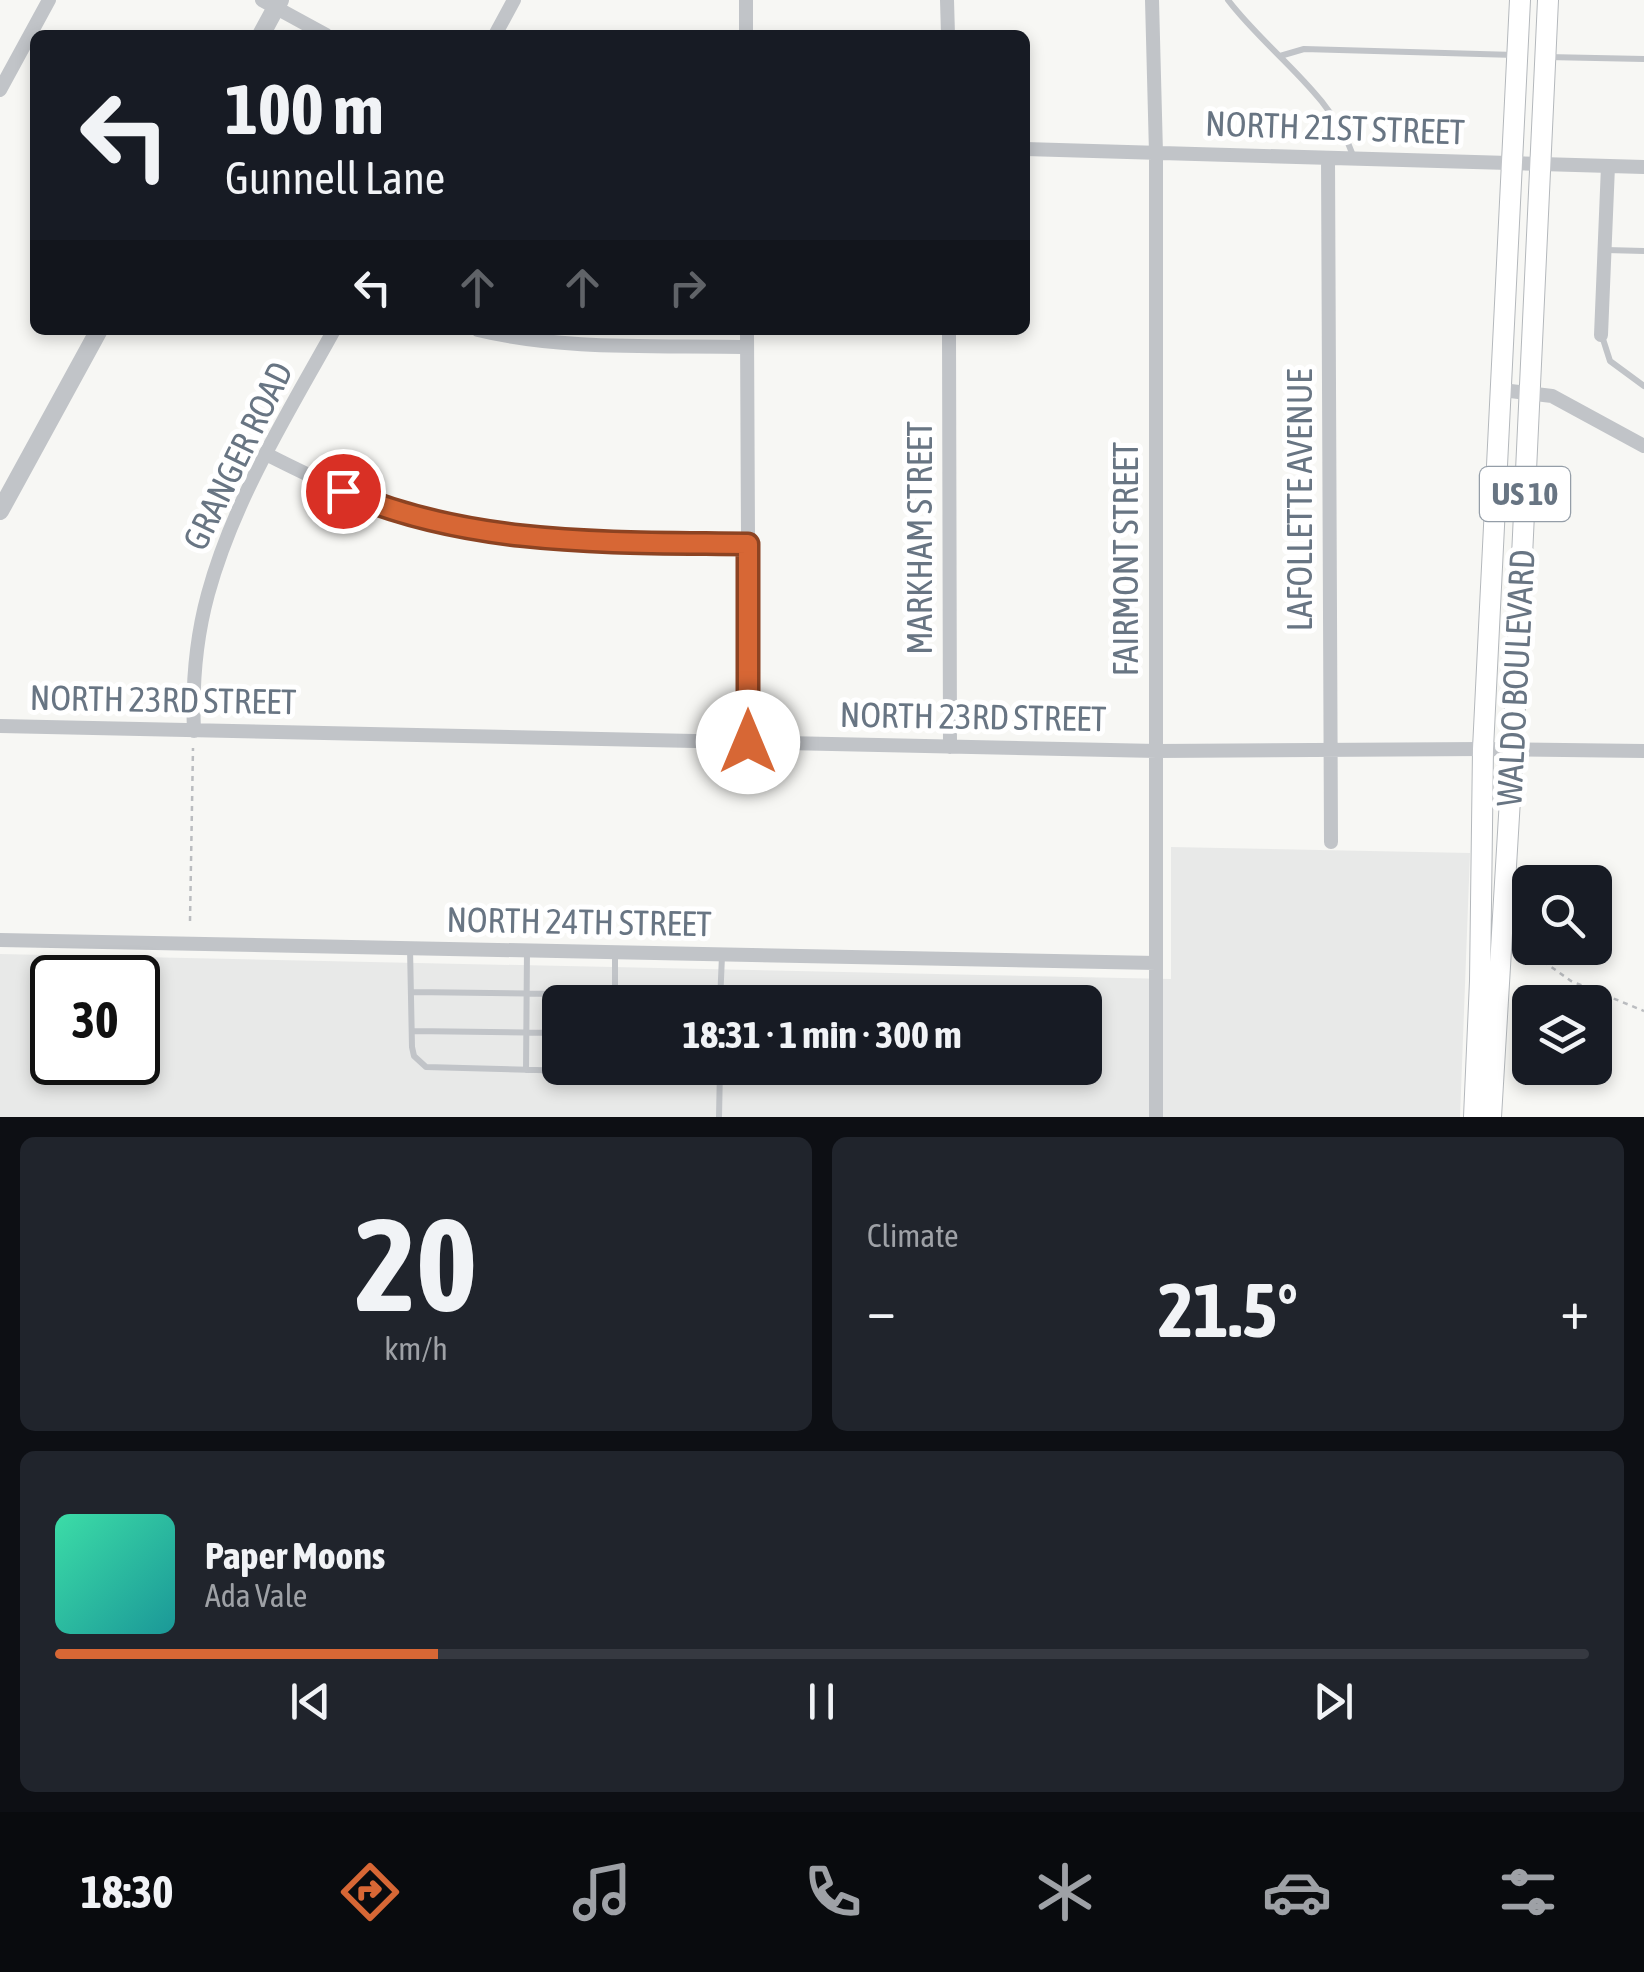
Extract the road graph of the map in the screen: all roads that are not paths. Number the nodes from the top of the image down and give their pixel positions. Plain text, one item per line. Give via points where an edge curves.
1 (49, 0) edge
2 (514, 0) edge
3 (746, 0) edge
4 (947, 0) edge
5 (1152, 0) edge
6 (1228, 0) edge
7 (1520, 0) edge
8 (1548, 0) edge
9 (273, 2) edge
10 (33, 30) edge
11 (263, 30) edge
12 (318, 30) edge
13 (498, 30) edge
14 (746, 30) edge
15 (948, 30) edge
16 (30, 35) edge
17 (1517, 55) junction
18 (1280, 56) junction
19 (1546, 56) junction
20 (1644, 58) edge
21 (0, 90) edge
22 (1030, 150) edge
23 (1156, 153) junction
24 (1328, 158) junction
25 (1354, 159) junction
26 (1512, 163) junction
27 (1542, 164) junction
28 (1608, 166) junction
29 (1644, 167) edge
30 (1604, 250) junction
31 (1644, 252) edge
32 (96, 335) edge
33 (331, 335) edge
34 (500, 335) edge
35 (747, 335) edge
36 (949, 335) edge
37 (1601, 335) joint
38 (747, 347) junction
39 (1644, 386) edge
40 (1502, 390) junction
41 (1531, 392) junction
42 (1644, 446) edge
43 (266, 454) junction
44 (0, 511) edge
45 (748, 544) junction
46 (0, 726) edge
47 (194, 731) junction
48 (748, 742) junction
49 (950, 747) junction
50 (1484, 749) junction
51 (1513, 749) junction
52 (1157, 751) junction
53 (1330, 751) junction
54 (1644, 751) edge
55 (1331, 842) dead end
56 (0, 940) edge
57 (410, 948) junction
58 (528, 950) junction
59 (615, 952) junction
60 (722, 954) junction
61 (1156, 963) junction
62 (616, 985) edge
63 (721, 985) edge
64 (411, 992) junction
65 (527, 992) junction
66 (542, 993) edge
67 (412, 1030) junction
68 (526, 1032) junction
69 (542, 1032) edge
70 (526, 1070) junction
71 (542, 1070) edge
72 (719, 1085) edge
73 (718, 1117) edge
74 (1156, 1117) edge
75 (1474, 1117) edge
76 (1491, 1117) edge

1 - 10 street
2 - 13 street
3 - 14 street
4 - 15 street
5 - 23 street, FAIRMONT STREET
6 - 18 lane
7 - 17 main road, WALDO BOULEVARD / US 10
8 - 19 main road, WALDO BOULEVARD / US 10
9 - 11 street
9 - 12 street
16 - 21 street
17 - 18 lane via 1304,49
17 - 26 main road, WALDO BOULEVARD / US 10
18 - 25 lane via 1345,132
19 - 20 lane
19 - 27 main road, WALDO BOULEVARD / US 10
22 - 23 street, NORTH 21ST STREET
23 - 24 street, NORTH 21ST STREET
23 - 52 street, FAIRMONT STREET
24 - 25 street, NORTH 21ST STREET
24 - 53 street, LAFOLLETTE AVENUE
25 - 26 street, NORTH 21ST STREET
26 - 27 street, NORTH 21ST STREET
26 - 40 main road, WALDO BOULEVARD / US 10
27 - 28 street, NORTH 21ST STREET
27 - 41 main road, WALDO BOULEVARD / US 10
28 - 29 street, NORTH 21ST STREET
28 - 30 street
30 - 31 lane
30 - 37 street
32 - 44 street
33 - 43 street, GRANGER ROAD
34 - 38 street via 580,344
35 - 38 street
36 - 49 street, MARKHAM STREET
37 - 39 lane via 1610,361
38 - 45 street
40 - 41 street
40 - 50 main road, WALDO BOULEVARD / US 10
41 - 42 street via 1556,398
41 - 51 main road, WALDO BOULEVARD / US 10
43 - 45 street via 363,500 449,526 552,540
43 - 47 street, GRANGER ROAD via 208,594 192,688
45 - 48 street
46 - 47 street, NORTH 23RD STREET
47 - 48 street, NORTH 23RD STREET
48 - 49 street, NORTH 23RD STREET
49 - 52 street, NORTH 23RD STREET
50 - 51 street, NORTH 23RD STREET
50 - 53 street, NORTH 23RD STREET
50 - 75 main road, WALDO BOULEVARD / US 10
51 - 54 street, NORTH 23RD STREET
51 - 76 main road, WALDO BOULEVARD / US 10
52 - 53 street, NORTH 23RD STREET
52 - 61 street, FAIRMONT STREET
53 - 55 street, LAFOLLETTE AVENUE
56 - 57 street, NORTH 24TH STREET
57 - 58 street, NORTH 24TH STREET
57 - 64 lane
58 - 59 street, NORTH 24TH STREET
58 - 65 lane
59 - 60 street, NORTH 24TH STREET
59 - 62 lane
60 - 61 street, NORTH 24TH STREET
60 - 63 lane
61 - 74 street, FAIRMONT STREET
64 - 65 lane
64 - 67 lane
65 - 66 lane
65 - 68 lane
67 - 68 lane
67 - 70 lane via 414,1056 426,1067
68 - 69 lane
68 - 70 lane
70 - 71 lane
72 - 73 lane

